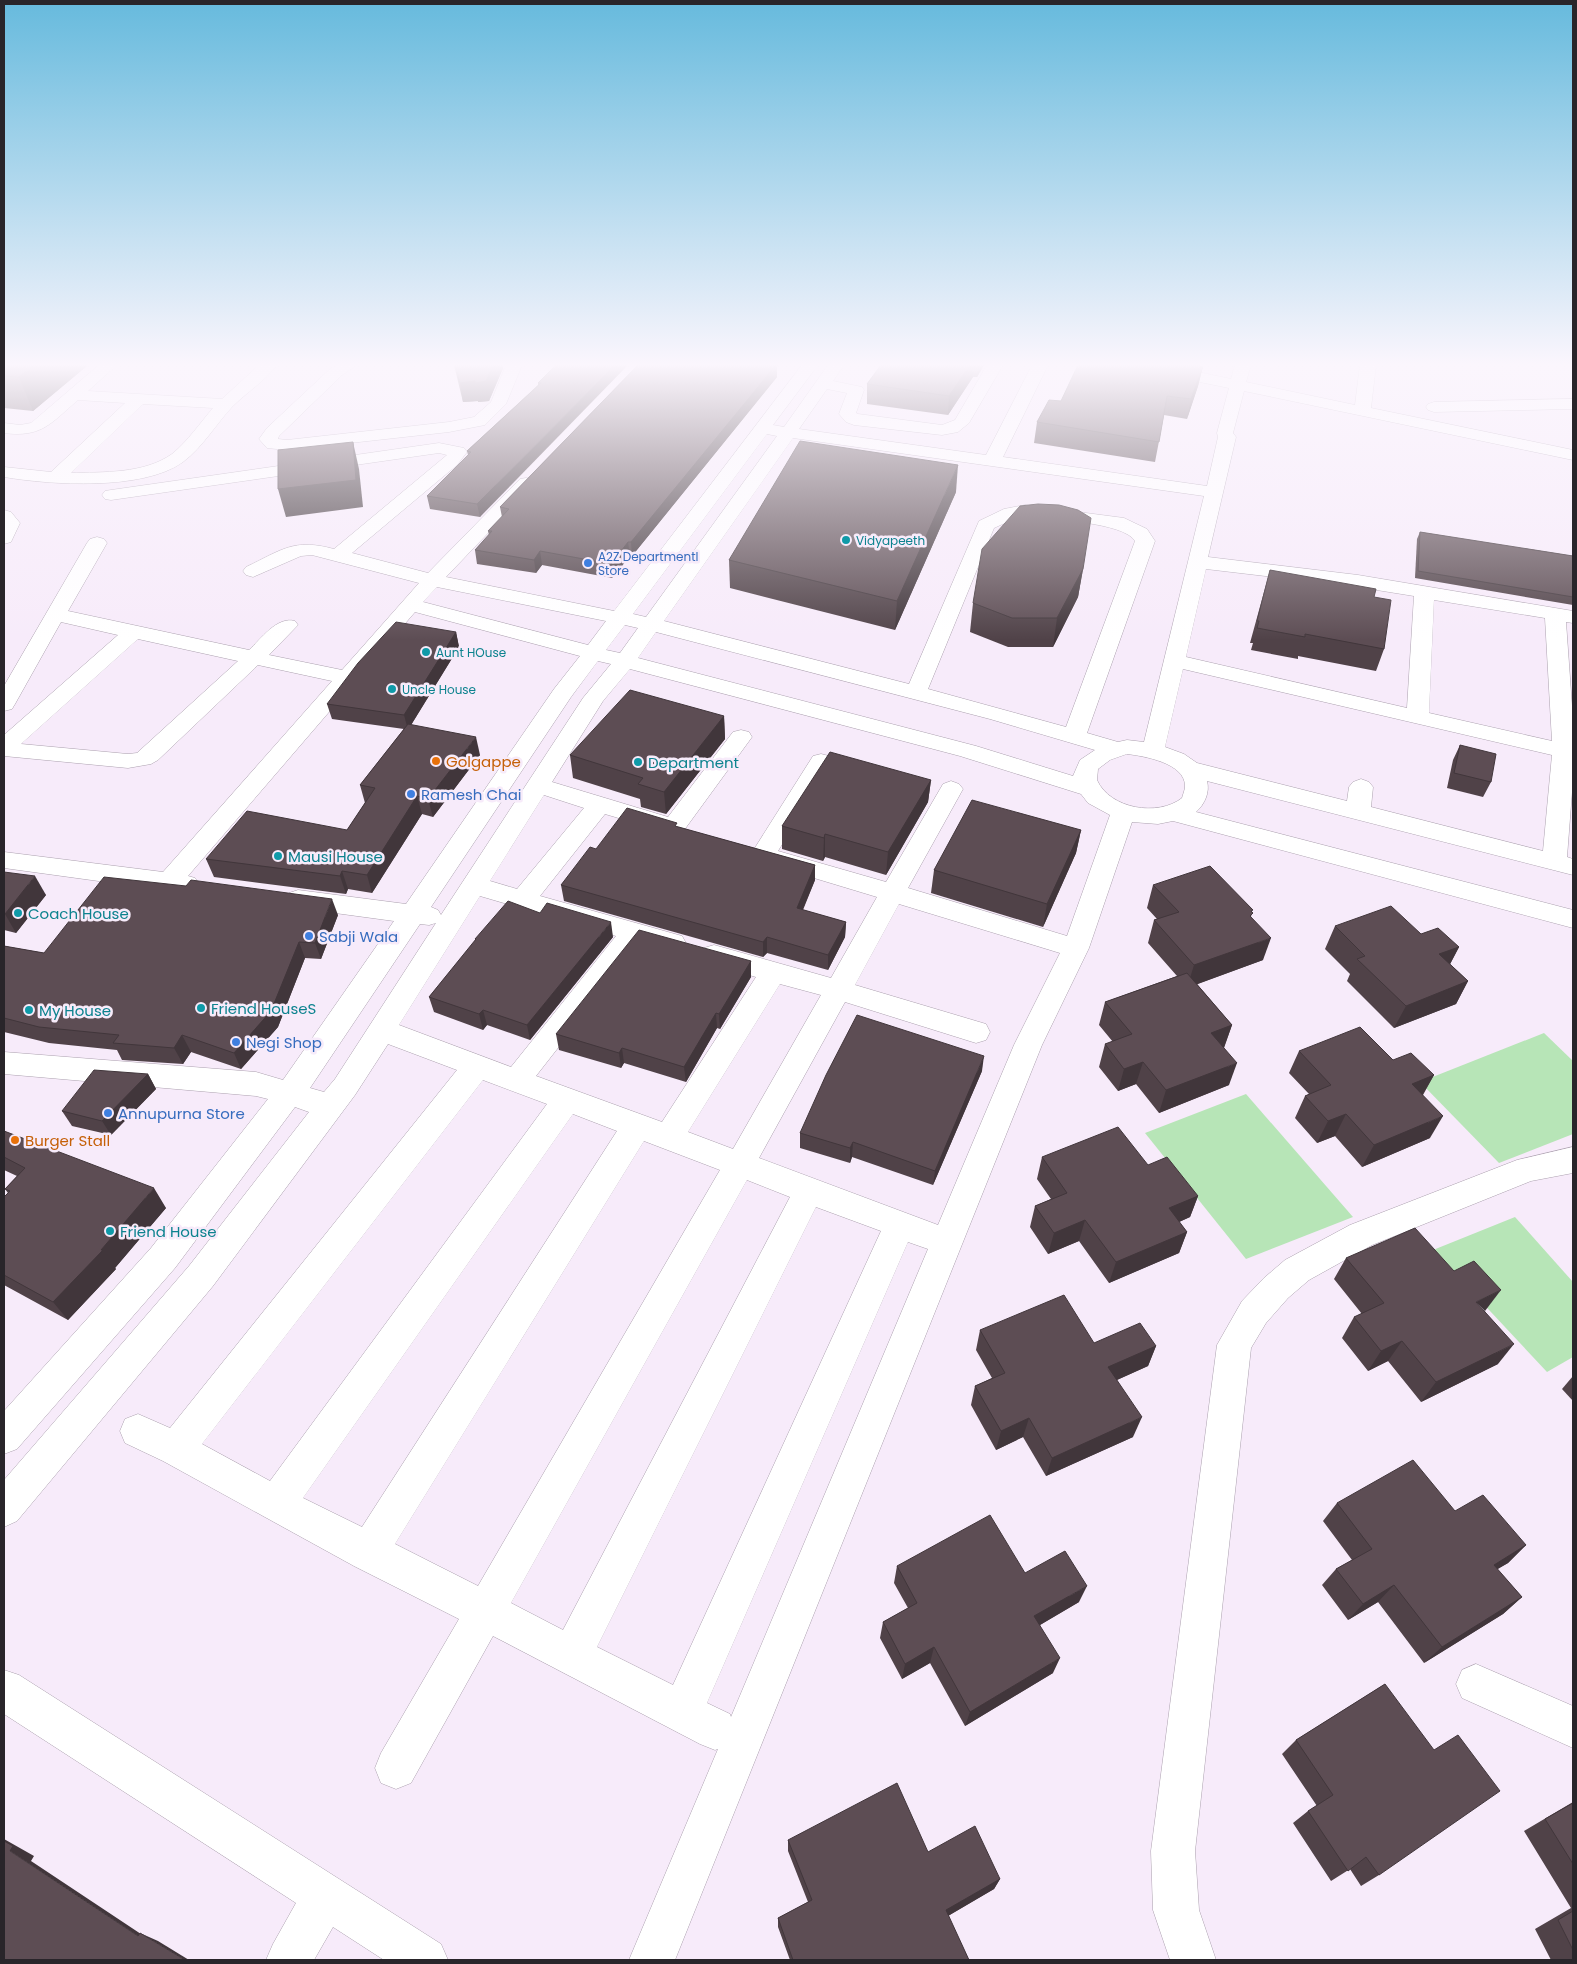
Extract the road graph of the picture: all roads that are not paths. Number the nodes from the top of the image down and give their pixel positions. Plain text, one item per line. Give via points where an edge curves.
1 (77, 457) edge
2 (177, 457) edge
3 (379, 457) edge
4 (455, 457) edge
5 (753, 457) edge
6 (758, 457) edge
7 (955, 457) edge
8 (995, 457) edge
9 (1222, 457) edge
10 (992, 462) junction
11 (4, 472) edge
12 (537, 472) edge
13 (54, 478) junction
14 (1214, 492) junction
15 (111, 495) dead end
16 (4, 516) edge
17 (4, 538) edge
18 (97, 543) dead end
19 (338, 555) junction
20 (1198, 562) junction
21 (253, 571) dead end
22 (432, 580) junction
23 (1424, 591) junction
24 (410, 606) junction
25 (56, 615) junction
26 (1564, 616) edge
27 (617, 618) junction
28 (650, 624) junction
29 (288, 625) dead end
30 (134, 632) junction
31 (592, 654) junction
32 (252, 658) junction
33 (625, 661) junction
34 (1174, 661) junction
35 (347, 678) junction
36 (916, 693) junction
37 (4, 704) edge
38 (1418, 717) junction
39 (1074, 736) junction
40 (741, 737) dead end
41 (4, 748) edge
42 (1118, 749) junction
43 (1153, 751) junction
44 (1569, 751) edge
45 (821, 761) dead end
46 (1187, 768) junction
47 (539, 786) junction
48 (1361, 787) dead end
49 (951, 789) dead end
50 (1089, 789) junction
51 (600, 804) junction
52 (1123, 812) junction
53 (1358, 812) junction
54 (1175, 814) junction
55 (674, 827) junction
56 (701, 835) edge
57 (4, 860) edge
58 (1564, 864) edge
59 (169, 882) junction
60 (475, 886) junction
61 (208, 887) edge
62 (893, 892) junction
63 (277, 896) edge
64 (523, 900) junction
65 (412, 914) junction
66 (453, 919) junction
67 (1573, 919) edge
68 (634, 932) junction
69 (1076, 948) junction
70 (773, 972) junction
71 (838, 990) junction
72 (381, 1030) junction
73 (976, 1032) dead end
74 (4, 1063) edge
75 (477, 1066) junction
76 (516, 1081) junction
77 (288, 1094) junction
78 (567, 1100) junction
79 (330, 1106) junction
80 (637, 1126) junction
81 (668, 1138) junction
82 (1573, 1160) edge
83 (740, 1164) junction
84 (809, 1190) junction
85 (900, 1224) junction
86 (947, 1242) junction
87 (138, 1431) dead end
88 (4, 1437) edge
89 (176, 1449) junction
90 (276, 1504) junction
91 (4, 1508) edge
92 (368, 1552) junction
93 (485, 1612) junction
94 (571, 1656) junction
95 (1476, 1684) dead end
96 (4, 1690) edge
97 (1573, 1727) edge
98 (396, 1768) dead end
99 (325, 1896) junction
100 (288, 1960) edge
101 (425, 1960) edge
102 (652, 1960) edge
103 (1193, 1960) edge

1 - 13 street
2 - 13 street via 150,469 105,476
3 - 15 street
4 - 19 street
5 - 27 street
6 - 28 street
7 - 10 street
8 - 10 street
9 - 14 street
10 - 14 street
11 - 13 street
12 - 22 street
14 - 20 street
16 - 17 street via 11,523
18 - 25 street
19 - 21 street via 306,548
19 - 22 street
20 - 23 street
20 - 34 street
22 - 24 street
22 - 27 street
23 - 26 street
23 - 38 street
24 - 31 street
24 - 35 street
25 - 30 street
25 - 37 street
26 - 44 street
27 - 28 street
27 - 31 street
28 - 33 street
28 - 36 street
29 - 32 street
30 - 32 street
30 - 41 street
31 - 33 street
31 - 65 street
32 - 35 street
32 - 41 street via 143,759 128,761
33 - 47 street via 594,698
33 - 50 street via 968,751
34 - 38 street
34 - 43 street
35 - 59 street
36 - 39 street
36 - 39 street via 986,525 1011,513 1025,511 1117,522 1140,533 1145,541
38 - 44 street
39 - 42 street
40 - 55 street
42 - 43 street
42 - 50 street via 1103,753 1087,768
43 - 46 street via 1181,762
44 - 58 street
45 - 62 street via 755,851
46 - 53 street
46 - 54 street via 1194,774 1198,790 1193,802
47 - 51 street
47 - 60 street
48 - 53 street
49 - 62 street
50 - 52 street via 1101,801
51 - 55 street
51 - 64 street
52 - 54 street via 1152,817
52 - 69 street
53 - 58 street
54 - 67 street
55 - 56 street
57 - 59 street
59 - 61 street
60 - 64 street
60 - 66 street
62 - 69 street
62 - 71 street
63 - 65 street
64 - 68 street
65 - 66 street
65 - 77 street
66 - 72 street
68 - 70 street
68 - 76 street
69 - 86 street via 1028,1045
70 - 71 street
70 - 81 street
71 - 73 street
71 - 83 street
72 - 75 street
72 - 79 street
74 - 77 street via 256,1084
75 - 76 street
75 - 89 street
76 - 78 street
77 - 79 street
77 - 88 street via 163,1258
78 - 80 street
78 - 90 street
79 - 91 street via 201,1276
80 - 81 street
80 - 92 street
81 - 83 street
82 - 103 street via 1528,1169 1361,1234 1297,1270 1276,1288 1254,1312 1234,1345 1173,1852 1176,1910
83 - 84 street
83 - 93 street
84 - 85 street
84 - 94 street
85 - 86 street
85 - 94 street via 698,1720
86 - 102 street
87 - 89 street
89 - 90 street
90 - 92 street
92 - 93 street
93 - 94 street
93 - 98 street
95 - 97 street
96 - 99 street
99 - 100 street
99 - 101 street

